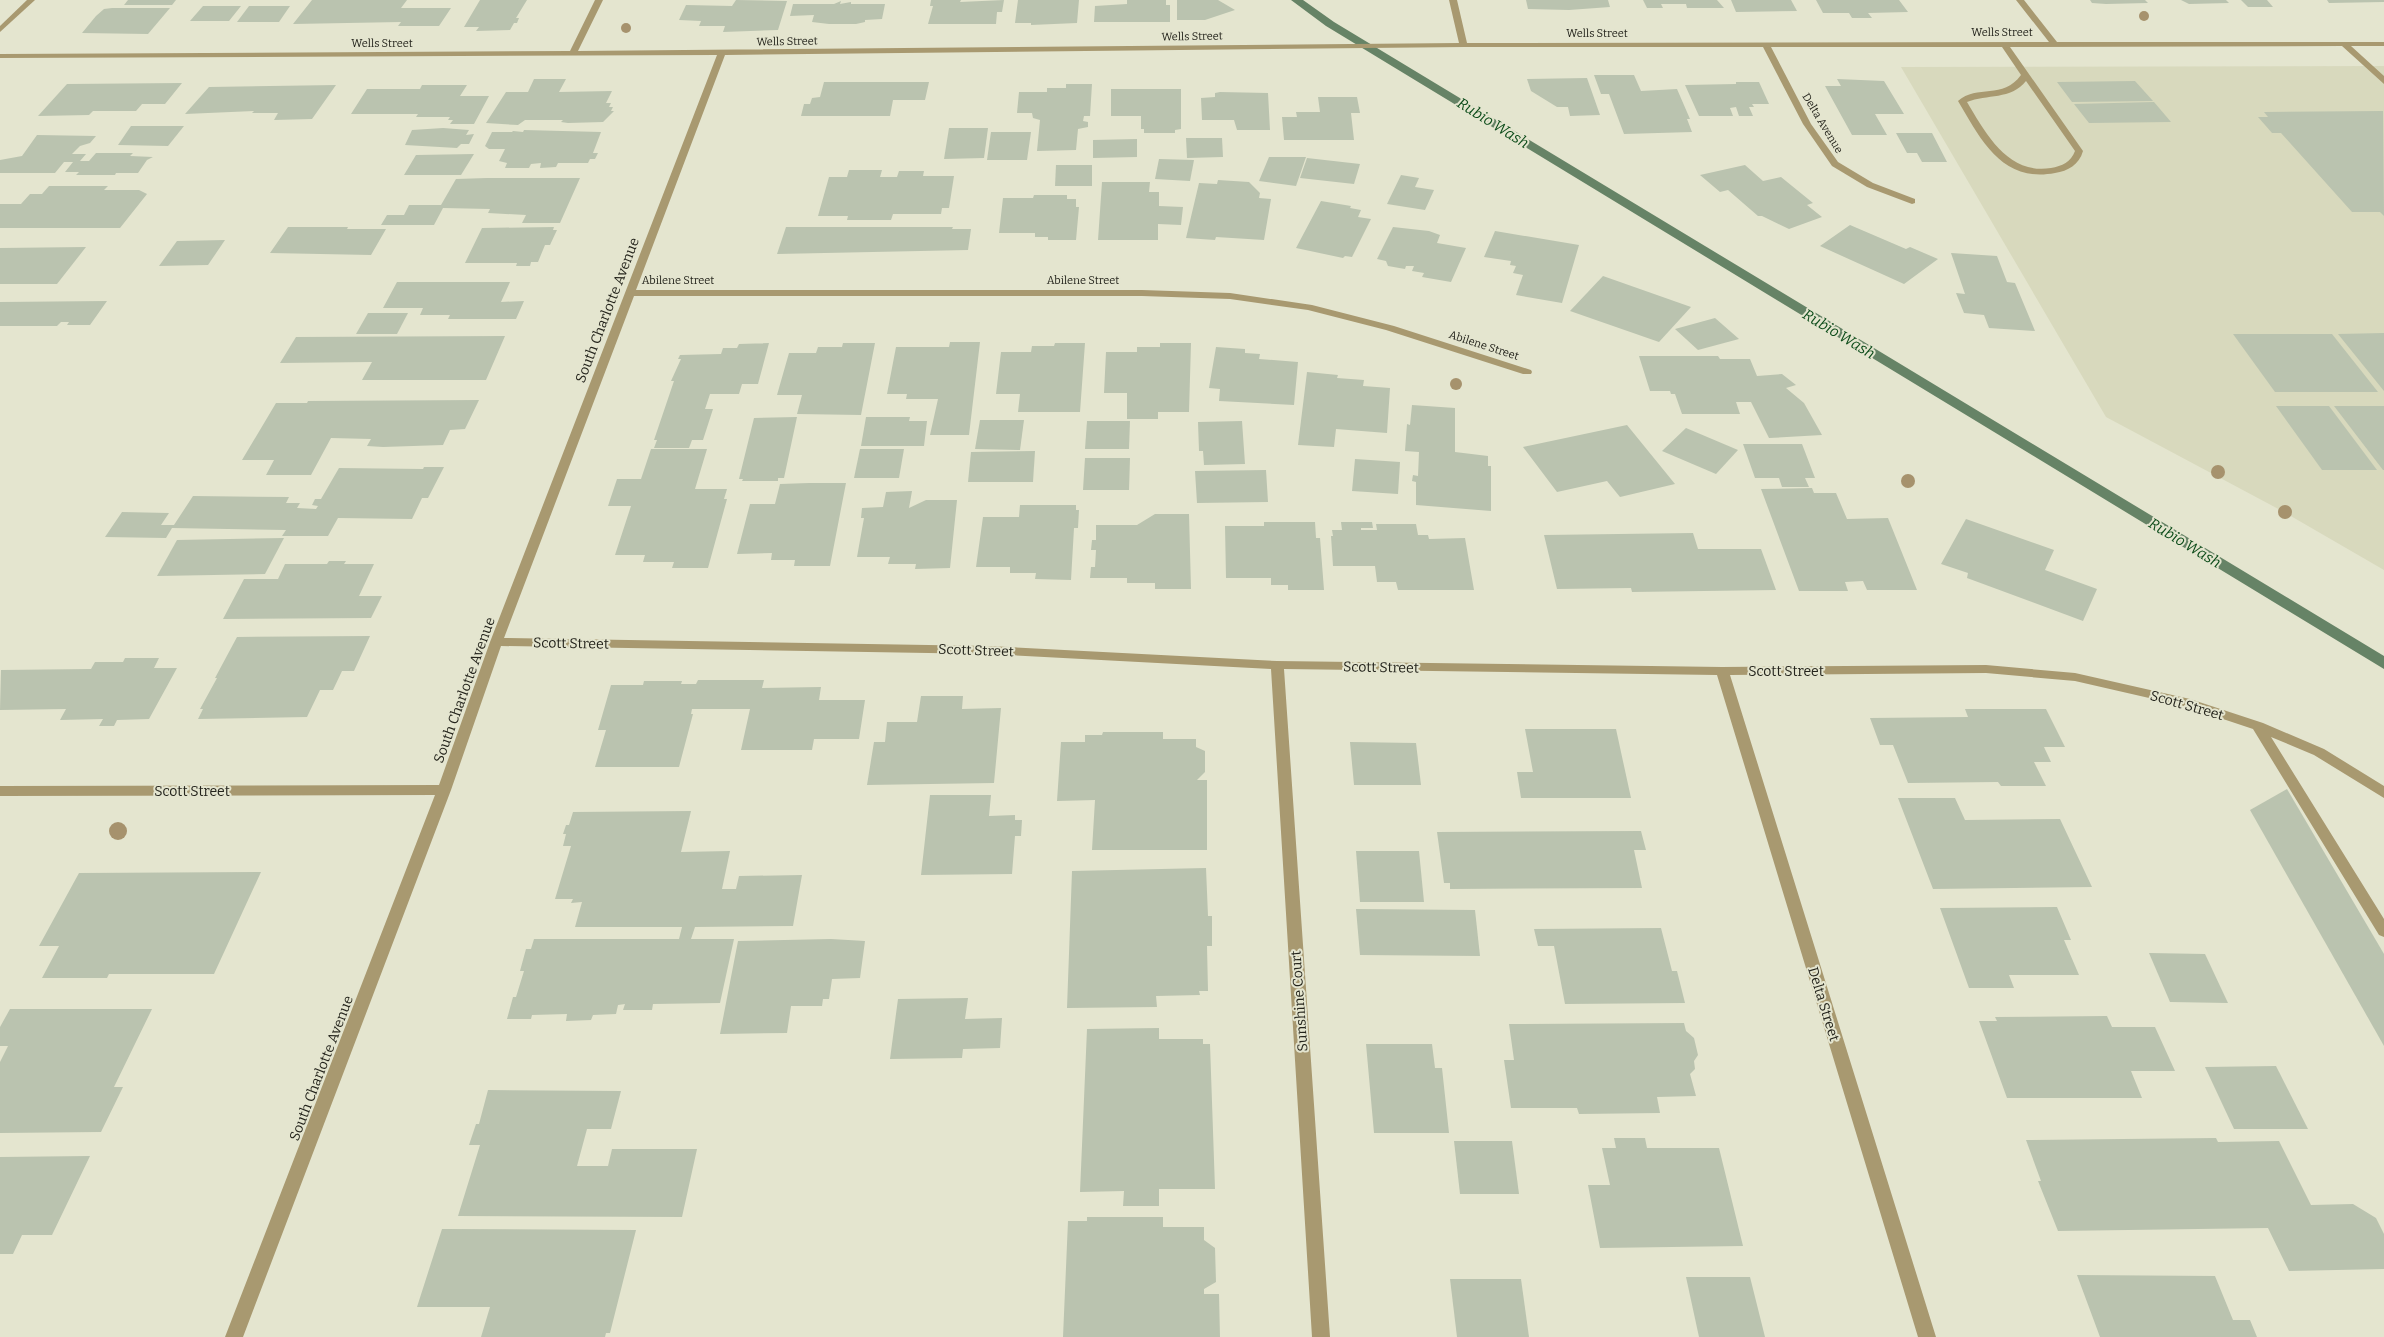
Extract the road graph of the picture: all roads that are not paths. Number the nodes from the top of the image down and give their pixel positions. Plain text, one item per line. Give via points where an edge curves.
1 (31, 0) edge
2 (600, 0) edge
3 (1453, 0) edge
4 (2020, 0) edge
5 (0, 30) edge
6 (2003, 43) junction
7 (2054, 43) junction
8 (1765, 44) junction
9 (2345, 44) junction
10 (2384, 44) edge
11 (1464, 45) junction
12 (722, 52) junction
13 (573, 53) junction
14 (0, 56) edge
15 (2026, 75) junction
16 (2384, 81) edge
17 (1912, 201) dead end
18 (629, 293) junction
19 (1527, 372) dead end
20 (496, 642) junction
21 (1277, 666) junction
22 (1722, 671) junction
23 (2258, 726) junction
24 (444, 790) junction
25 (0, 791) edge
26 (2384, 793) edge
27 (2384, 930) edge
28 (234, 1337) edge
29 (1321, 1337) edge
30 (1927, 1337) edge

1 - 5 street
2 - 13 street
3 - 11 street
4 - 7 street
6 - 7 street, Wells Street
6 - 8 street, Wells Street
6 - 15 street
7 - 9 street, Wells Street
8 - 11 street, Wells Street
8 - 17 street, Delta Avenue via 1807,124 1835,164 1870,185
9 - 10 street, Wells Street
9 - 16 street
11 - 12 street, Wells Street
12 - 13 street, Wells Street
12 - 18 street, South Charlotte Avenue
13 - 14 street, Wells Street
15 - 15 street via 2018,87 2007,93 1973,96 1962,101 2004,161 2018,170 2048,173 2070,166 2079,151
18 - 19 street, Abilene Street via 1142,293 1230,296 1327,312 1390,328
18 - 20 street, South Charlotte Avenue
20 - 21 street, Scott Street via 989,650
20 - 24 street, South Charlotte Avenue
21 - 22 street, Scott Street
21 - 29 street, Sunshine Court
22 - 23 street, Scott Street via 1986,669 2075,676 2185,702
22 - 30 street, Delta Street
23 - 26 street, Scott Street via 2319,752
23 - 27 street
24 - 25 street, Scott Street
24 - 28 street, South Charlotte Avenue

